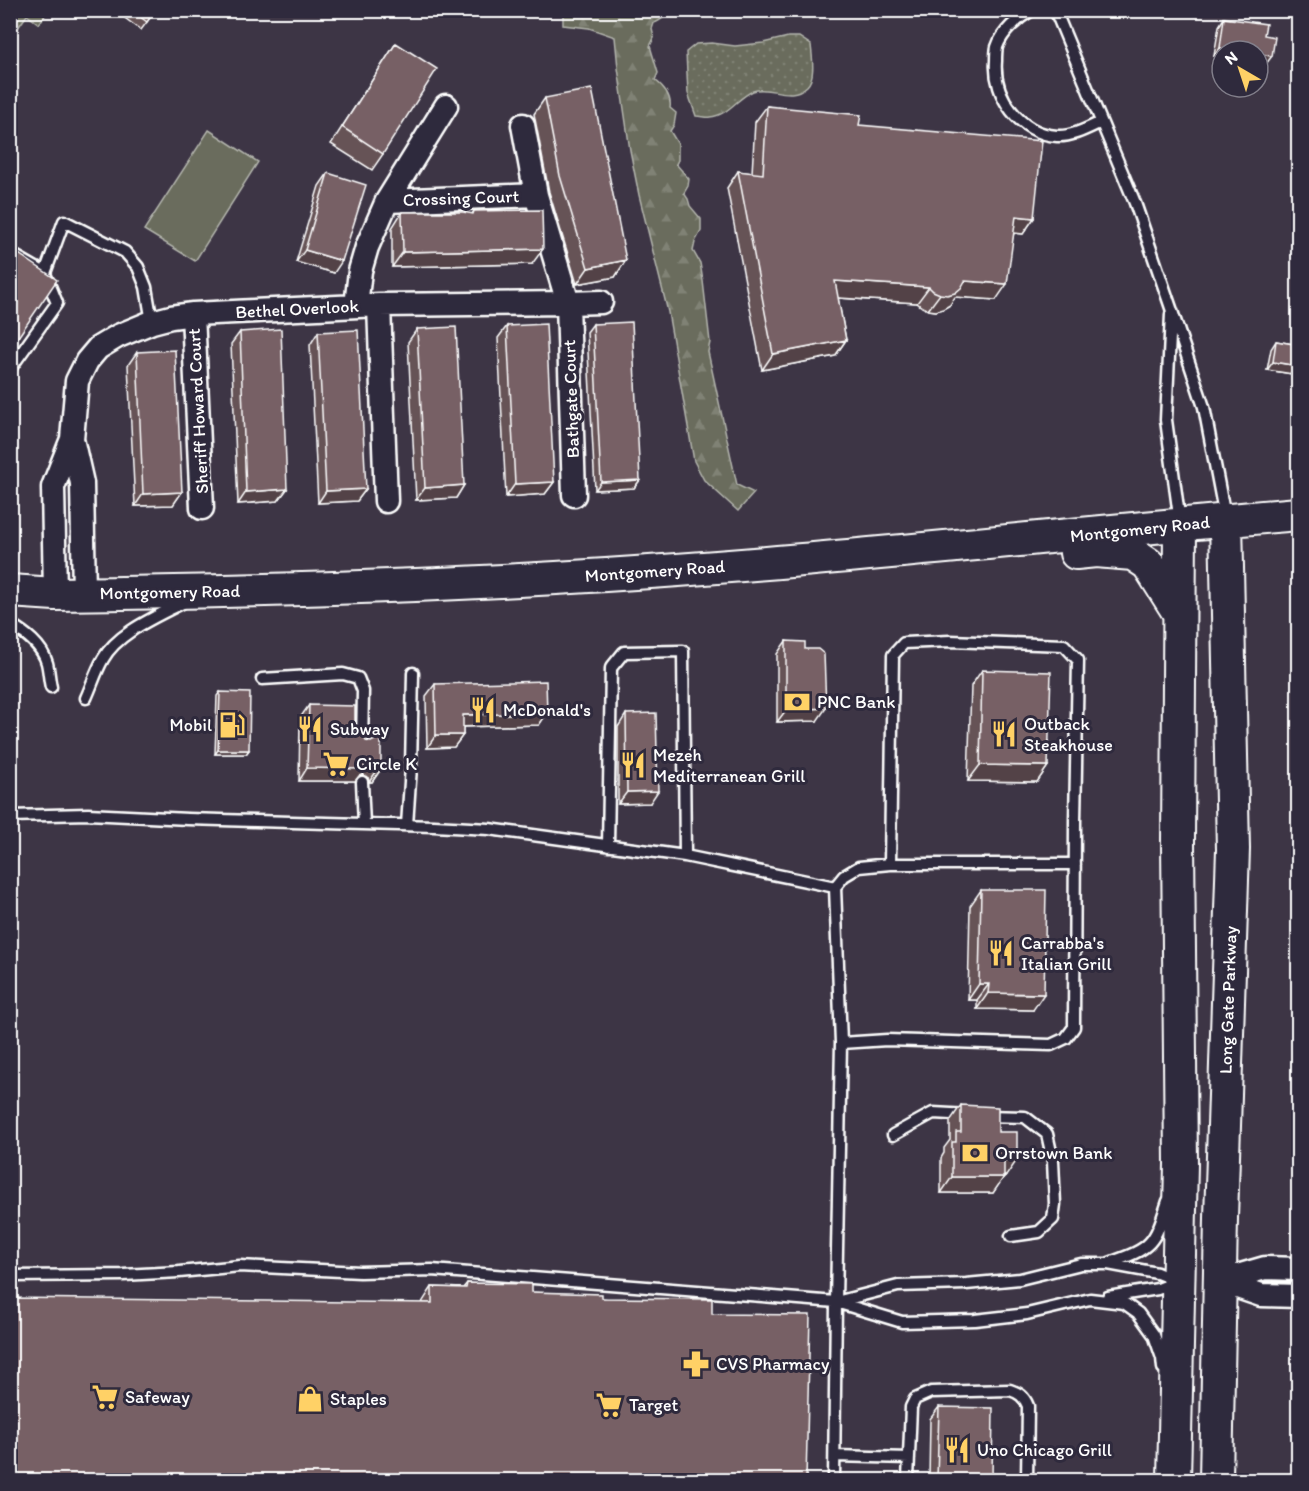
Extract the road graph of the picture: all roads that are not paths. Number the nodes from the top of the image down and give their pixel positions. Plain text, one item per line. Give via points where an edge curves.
1 (1032, 10) edge
2 (1055, 10) edge
3 (446, 106) dead end
4 (1101, 122) junction
5 (523, 125) dead end
6 (536, 195) junction
7 (387, 201) junction
8 (10, 253) edge
9 (45, 273) junction
10 (601, 302) dead end
11 (568, 303) junction
12 (379, 305) junction
13 (356, 306) junction
14 (1171, 308) junction
15 (194, 314) junction
16 (152, 322) junction
17 (10, 369) edge
18 (574, 495) dead end
19 (386, 501) dead end
20 (202, 508) dead end
21 (1299, 514) edge
22 (1226, 520) junction
23 (1180, 525) junction
24 (857, 556) junction
25 (10, 591) edge
26 (202, 592) junction
27 (70, 594) junction
28 (1179, 613) junction
29 (10, 624) edge
30 (413, 673) dead end
31 (262, 679) dead end
32 (51, 687) dead end
33 (86, 698) dead end
34 (362, 747) edge
35 (362, 782) edge
36 (10, 816) edge
37 (364, 824) junction
38 (407, 825) junction
39 (608, 846) junction
40 (685, 856) junction
41 (890, 864) junction
42 (1075, 864) junction
43 (835, 887) junction
44 (841, 1043) junction
45 (893, 1135) dead end
46 (1181, 1164) junction
47 (1179, 1217) junction
48 (1011, 1236) dead end
49 (1108, 1264) junction
50 (1211, 1269) junction
51 (1299, 1269) edge
52 (10, 1276) edge
53 (1178, 1281) junction
54 (1299, 1296) edge
55 (1090, 1299) junction
56 (836, 1302) junction
57 (1197, 1307) junction
58 (1177, 1357) junction
59 (1219, 1358) junction
60 (1174, 1444) junction
61 (835, 1456) junction
62 (909, 1458) junction
63 (834, 1480) edge
64 (908, 1480) edge
65 (1027, 1480) edge
66 (1174, 1480) edge
67 (1216, 1480) edge

1 - 4 lane via 1007,31 997,46 995,68 999,90 1008,107 1020,121 1039,132 1057,136
2 - 4 lane
3 - 7 street, Crossing Court
4 - 14 lane via 1135,203
5 - 6 street, Crossing Court
6 - 7 street, Crossing Court
6 - 11 street, Crossing Court
7 - 13 street, Crossing Court via 360,271
8 - 9 lane
9 - 16 lane via 64,221 125,252 138,267 146,287
9 - 17 lane via 57,303
10 - 11 street, Bethel Overlook
11 - 12 street, Bethel Overlook
11 - 18 street, Bathgate Court
12 - 13 street, Bethel Overlook
12 - 19 street
13 - 15 street, Bethel Overlook
14 - 22 lane via 1204,407
14 - 23 lane via 1166,420
15 - 16 street, Bethel Overlook
15 - 20 street, Sheriff Howard Court
16 - 27 street, Bethel Overlook via 98,348 77,381 72,439 53,487
21 - 22 street, Montgomery Road
22 - 23 street, Montgomery Road
22 - 50 street, Long Gate Parkway via 1233,849 1221,1227
23 - 24 street, Montgomery Road
23 - 28 street
24 - 26 street, Montgomery Road via 557,578
24 - 28 street via 871,574 1096,551 1133,554 1148,564
25 - 27 street, Montgomery Road
26 - 27 street, Montgomery Road
26 - 33 lane via 118,640 104,657
28 - 46 street
29 - 32 lane via 36,644 46,660
30 - 38 lane
31 - 34 lane via 343,674 358,678 363,691
35 - 37 lane
36 - 37 lane via 88,814
37 - 38 lane
38 - 39 lane via 489,829
39 - 40 lane
39 - 40 lane via 611,668 624,652 683,651
40 - 43 lane
41 - 42 lane
41 - 42 lane via 893,655 904,643 950,641 1064,645 1078,660
41 - 43 lane via 859,867
42 - 44 lane via 1074,1027 1066,1038 1051,1045 887,1040
43 - 44 lane
44 - 56 lane
45 - 48 lane via 933,1113 1025,1117 1047,1134 1053,1161 1053,1219 1040,1232
46 - 47 street
46 - 49 lane via 1158,1232 1147,1247
47 - 50 street via 1184,1234
47 - 53 street
49 - 53 lane
49 - 56 lane via 1081,1264 1020,1279 898,1286
50 - 51 street
50 - 53 street
50 - 54 street via 1261,1295
50 - 57 street
50 - 59 street, Long Gate Parkway
52 - 56 lane via 123,1275 240,1266 360,1272 432,1270
53 - 55 lane via 1158,1289
53 - 57 street
53 - 58 street
55 - 56 lane via 1027,1314 902,1322
55 - 60 lane via 1124,1303 1138,1313 1154,1335 1162,1358
56 - 61 lane
57 - 58 street via 1186,1326
57 - 59 street
58 - 60 street
59 - 67 street, Long Gate Parkway
60 - 66 street
61 - 62 lane
61 - 63 lane
62 - 64 lane
62 - 65 lane via 911,1407 915,1399 931,1392 1010,1390 1025,1399 1028,1406

